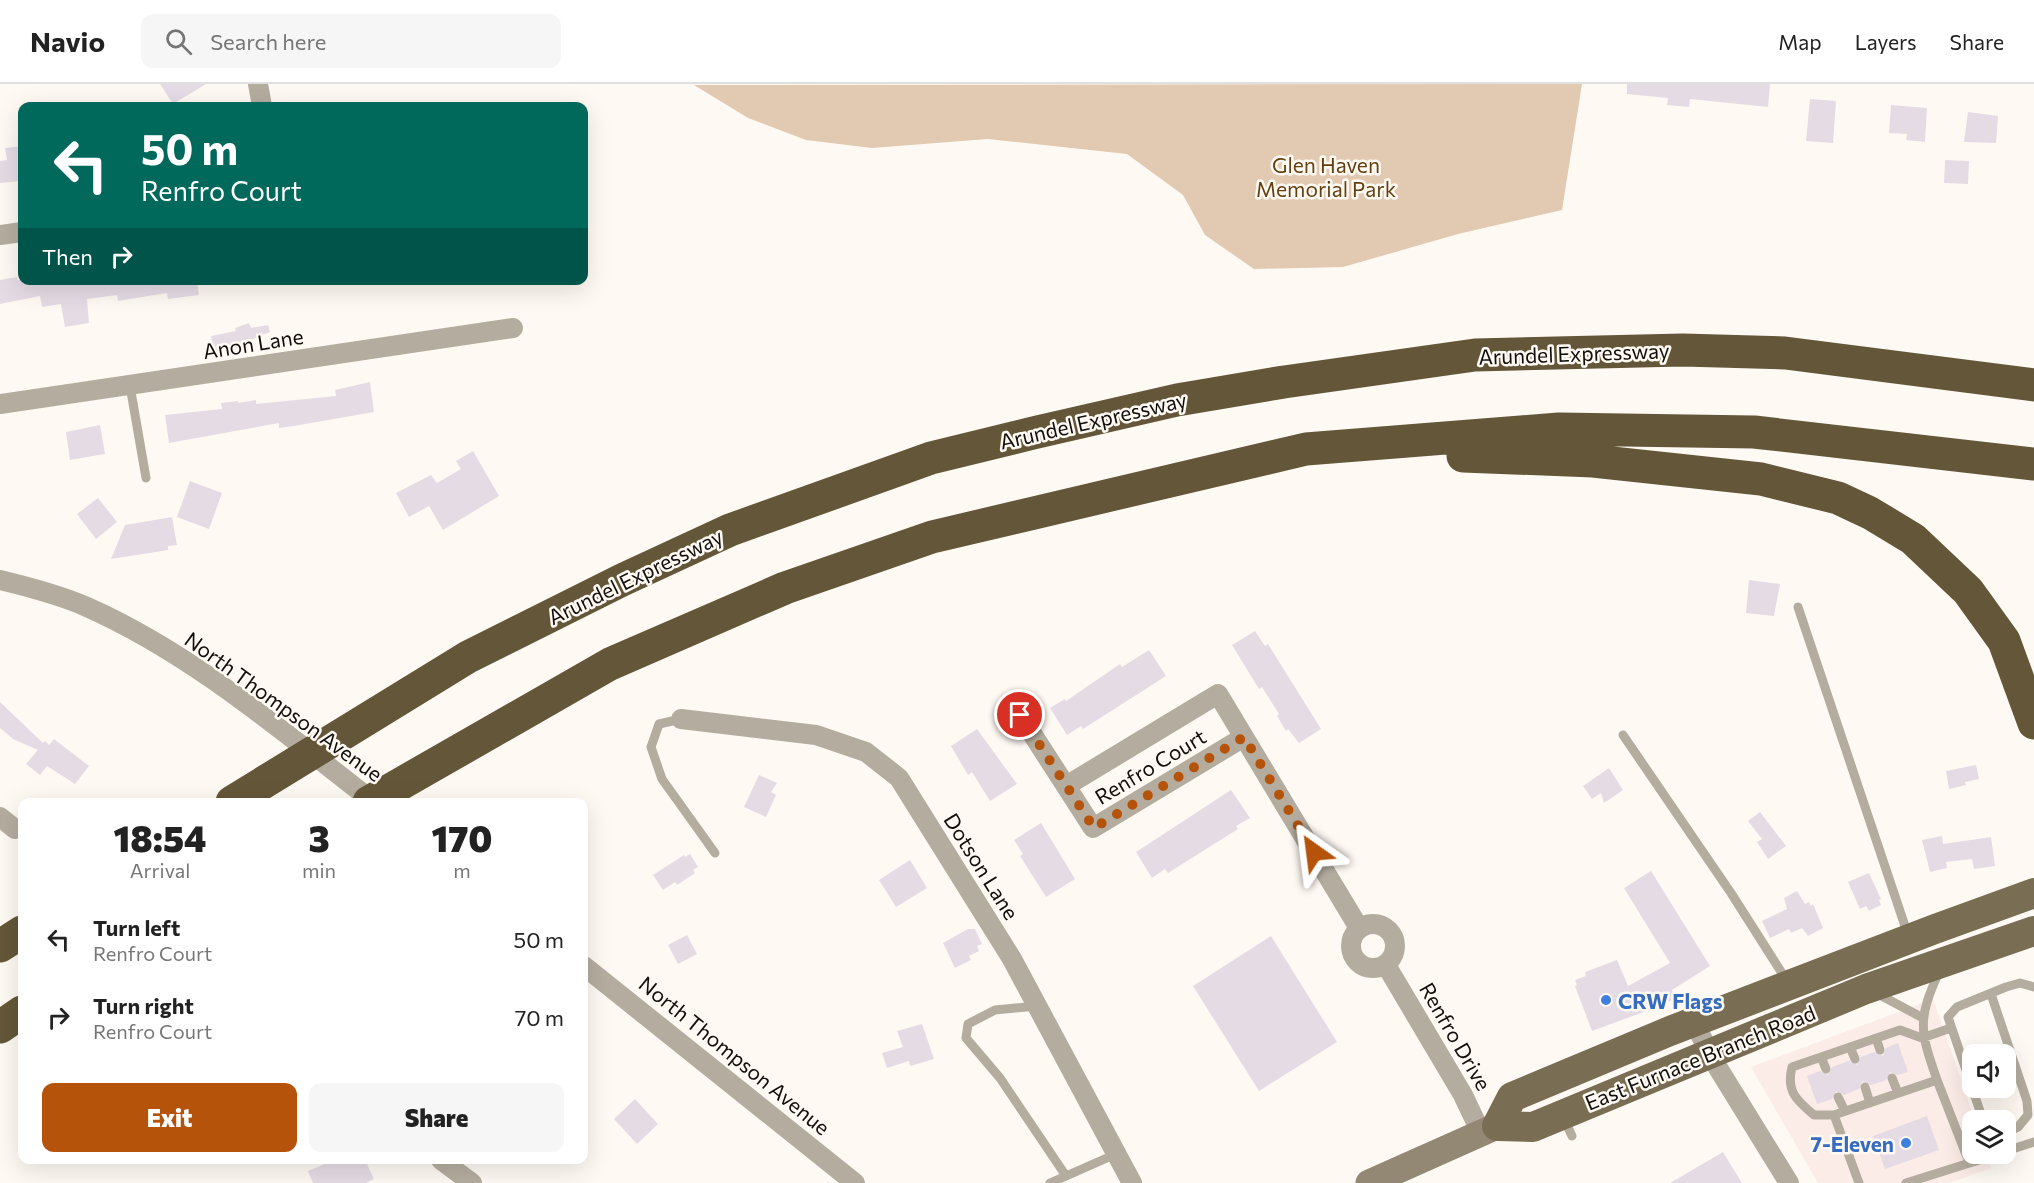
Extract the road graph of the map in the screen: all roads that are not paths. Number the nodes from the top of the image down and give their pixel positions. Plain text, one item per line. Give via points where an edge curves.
1 (258, 84) edge
2 (261, 102) edge
3 (18, 233) edge
4 (0, 235) edge
5 (513, 328) dead end
6 (2034, 385) edge
7 (130, 386) junction
8 (0, 404) edge
9 (1306, 449) junction
10 (2034, 465) edge
11 (146, 478) dead end
12 (0, 579) edge
13 (1798, 607) dead end
14 (1020, 715) dead end
15 (681, 719) joint
16 (2034, 723) edge
17 (1623, 735) dead end
18 (1244, 737) junction
19 (1066, 786) junction
20 (239, 798) edge
21 (369, 798) edge
22 (376, 798) edge
23 (715, 853) dead end
24 (2034, 893) edge
25 (1359, 928) junction
26 (2034, 931) edge
27 (18, 935) edge
28 (1909, 939) junction
29 (0, 946) edge
30 (1943, 962) junction
31 (1386, 965) junction
32 (588, 969) edge
33 (1790, 985) junction
34 (2034, 987) edge
35 (1866, 989) junction
36 (1991, 994) junction
37 (1038, 1006) junction
38 (18, 1015) edge
39 (1923, 1018) junction
40 (1694, 1023) junction
41 (0, 1027) edge
42 (1951, 1028) junction
43 (1876, 1038) junction
44 (1922, 1038) junction
45 (1850, 1047) junction
46 (1880, 1050) dead end
47 (1710, 1053) junction
48 (1821, 1057) junction
49 (1855, 1059) dead end
50 (1826, 1069) dead end
51 (1892, 1078) dead end
52 (1937, 1080) junction
53 (1865, 1087) dead end
54 (1898, 1093) junction
55 (1838, 1097) dead end
56 (1870, 1103) junction
57 (1980, 1110) edge
58 (1845, 1111) junction
59 (1834, 1115) junction
60 (2016, 1128) edge
61 (1489, 1130) junction
62 (2034, 1142) edge
63 (1962, 1144) edge
64 (2016, 1148) edge
65 (1116, 1154) junction
66 (446, 1164) edge
67 (1963, 1164) edge
68 (1066, 1176) junction
69 (472, 1183) edge
70 (855, 1183) edge
71 (1050, 1183) edge
72 (1132, 1183) edge
73 (1369, 1183) edge
74 (1789, 1183) edge
75 (1859, 1183) edge
76 (1906, 1183) edge

1 - 2 street
3 - 4 street
5 - 7 street, Anon Lane
6 - 20 highway, Arundel Expressway via 1785,353 1683,350 1474,355 1177,400 1055,428 932,458 730,530 468,657
7 - 8 street, Anon Lane
7 - 11 lane
9 - 10 highway via 1559,429 1754,432
9 - 16 highway via 1416,461 1475,455 1593,460 1761,479 1839,498 1913,539 1968,591 2004,641
9 - 22 highway via 932,537 785,588 610,664
12 - 21 street, North Thompson Avenue via 87,607 174,654 251,707
13 - 28 lane
14 - 19 street, Renfro Court
15 - 23 lane via 659,724 651,747 662,779
15 - 37 street, Dotson Lane via 816,735 867,752 899,778
17 - 33 lane
18 - 19 street, Renfro Court via 1094,828
18 - 19 street, Renfro Court via 1218,694
18 - 25 street
24 - 28 main road, East Furnace Branch Road
25 - 31 street via 1351,939 1351,953 1359,965 1373,969
25 - 31 street via 1373,923 1386,928 1395,939 1395,953
26 - 30 main road, East Furnace Branch Road
27 - 29 highway
28 - 33 main road, East Furnace Branch Road
30 - 35 main road, East Furnace Branch Road
30 - 39 lane
31 - 61 street, Renfro Drive via 1463,1095
32 - 70 street, North Thompson Avenue
33 - 40 main road, East Furnace Branch Road
34 - 36 lane via 2020,983
35 - 39 lane
35 - 47 main road, East Furnace Branch Road
36 - 42 lane via 1957,1006 1948,1017
36 - 60 lane via 2027,1108 2028,1115
37 - 65 street, Dotson Lane
37 - 68 lane via 995,1010 968,1024 966,1038 1000,1078
38 - 41 highway
39 - 44 lane
40 - 47 street
40 - 61 main road, East Furnace Branch Road via 1512,1097
42 - 44 lane
42 - 57 lane
43 - 44 lane via 1900,1030
43 - 45 lane
43 - 46 lane
44 - 52 lane
45 - 48 lane
45 - 49 lane
47 - 61 main road, East Furnace Branch Road via 1567,1125
47 - 74 street
48 - 50 lane
48 - 59 lane via 1792,1066 1788,1081 1797,1101 1814,1115
51 - 54 lane
52 - 54 lane
52 - 63 lane
53 - 56 lane
54 - 56 lane
55 - 58 lane
56 - 58 lane
58 - 59 lane
59 - 75 lane
61 - 73 main road, East Furnace Branch Road
62 - 64 lane
65 - 68 lane
65 - 72 street, Dotson Lane
66 - 69 street
67 - 76 lane
68 - 71 lane

